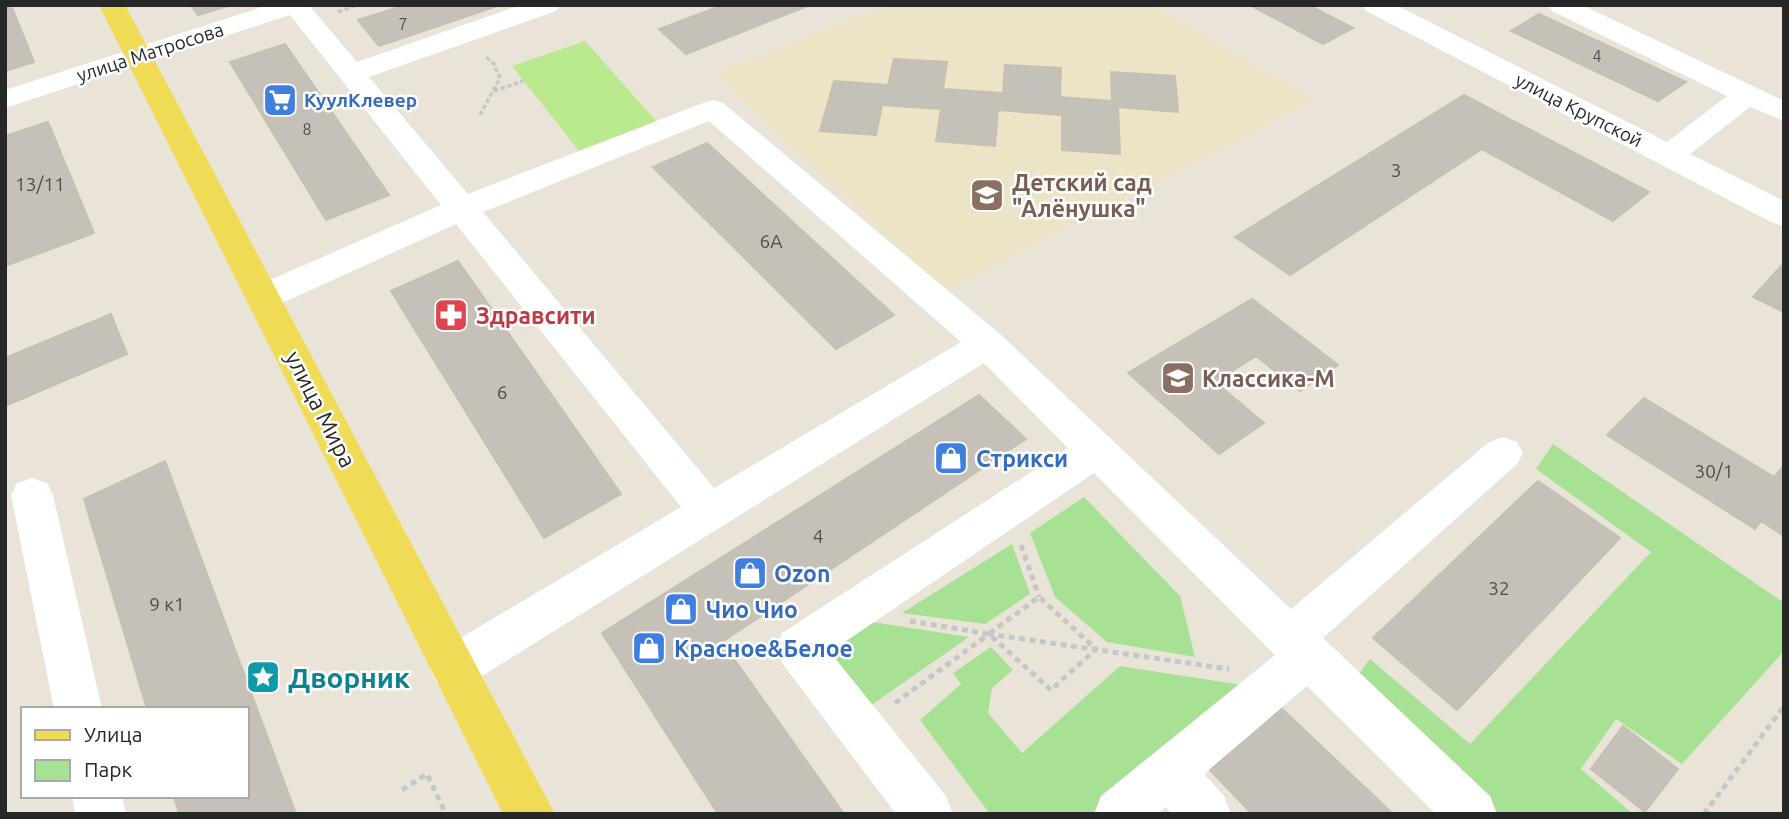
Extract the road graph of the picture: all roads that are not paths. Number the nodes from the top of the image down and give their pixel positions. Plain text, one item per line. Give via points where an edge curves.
1 (112, 5) edge
2 (295, 5) edge
3 (547, 5) edge
4 (1375, 5) edge
5 (1562, 5) edge
6 (138, 57) junction
7 (351, 74) junction
8 (1746, 95) junction
9 (5, 99) edge
10 (1784, 112) edge
11 (1669, 156) junction
12 (461, 209) junction
13 (1784, 215) edge
14 (264, 297) junction
15 (987, 344) junction
16 (1095, 451) junction
17 (1503, 453) dead end
18 (32, 495) dead end
19 (709, 512) junction
20 (1294, 657) junction
21 (453, 668) junction
22 (78, 707) edge
23 (1169, 773) junction
24 (530, 814) edge
25 (928, 814) edge
26 (1119, 814) edge
27 (1206, 814) edge
28 (1472, 814) edge

1 - 6 main road, улица Мира
2 - 6 street, улица Матросова
2 - 7 street
3 - 7 street
4 - 11 street, улица Крупской
5 - 8 street
6 - 9 street, улица Матросова
6 - 14 main road, улица Мира
7 - 12 street
8 - 10 street
8 - 11 street
11 - 13 street, улица Крупской
12 - 14 street
12 - 15 street via 713,109
12 - 19 street
14 - 21 main road, улица Мира
15 - 16 street
15 - 19 street
16 - 20 street
16 - 25 street via 797,648
17 - 20 street
18 - 22 street
19 - 21 street
20 - 23 street
20 - 28 street
21 - 24 main road, улица Мира
23 - 26 street
23 - 27 street

